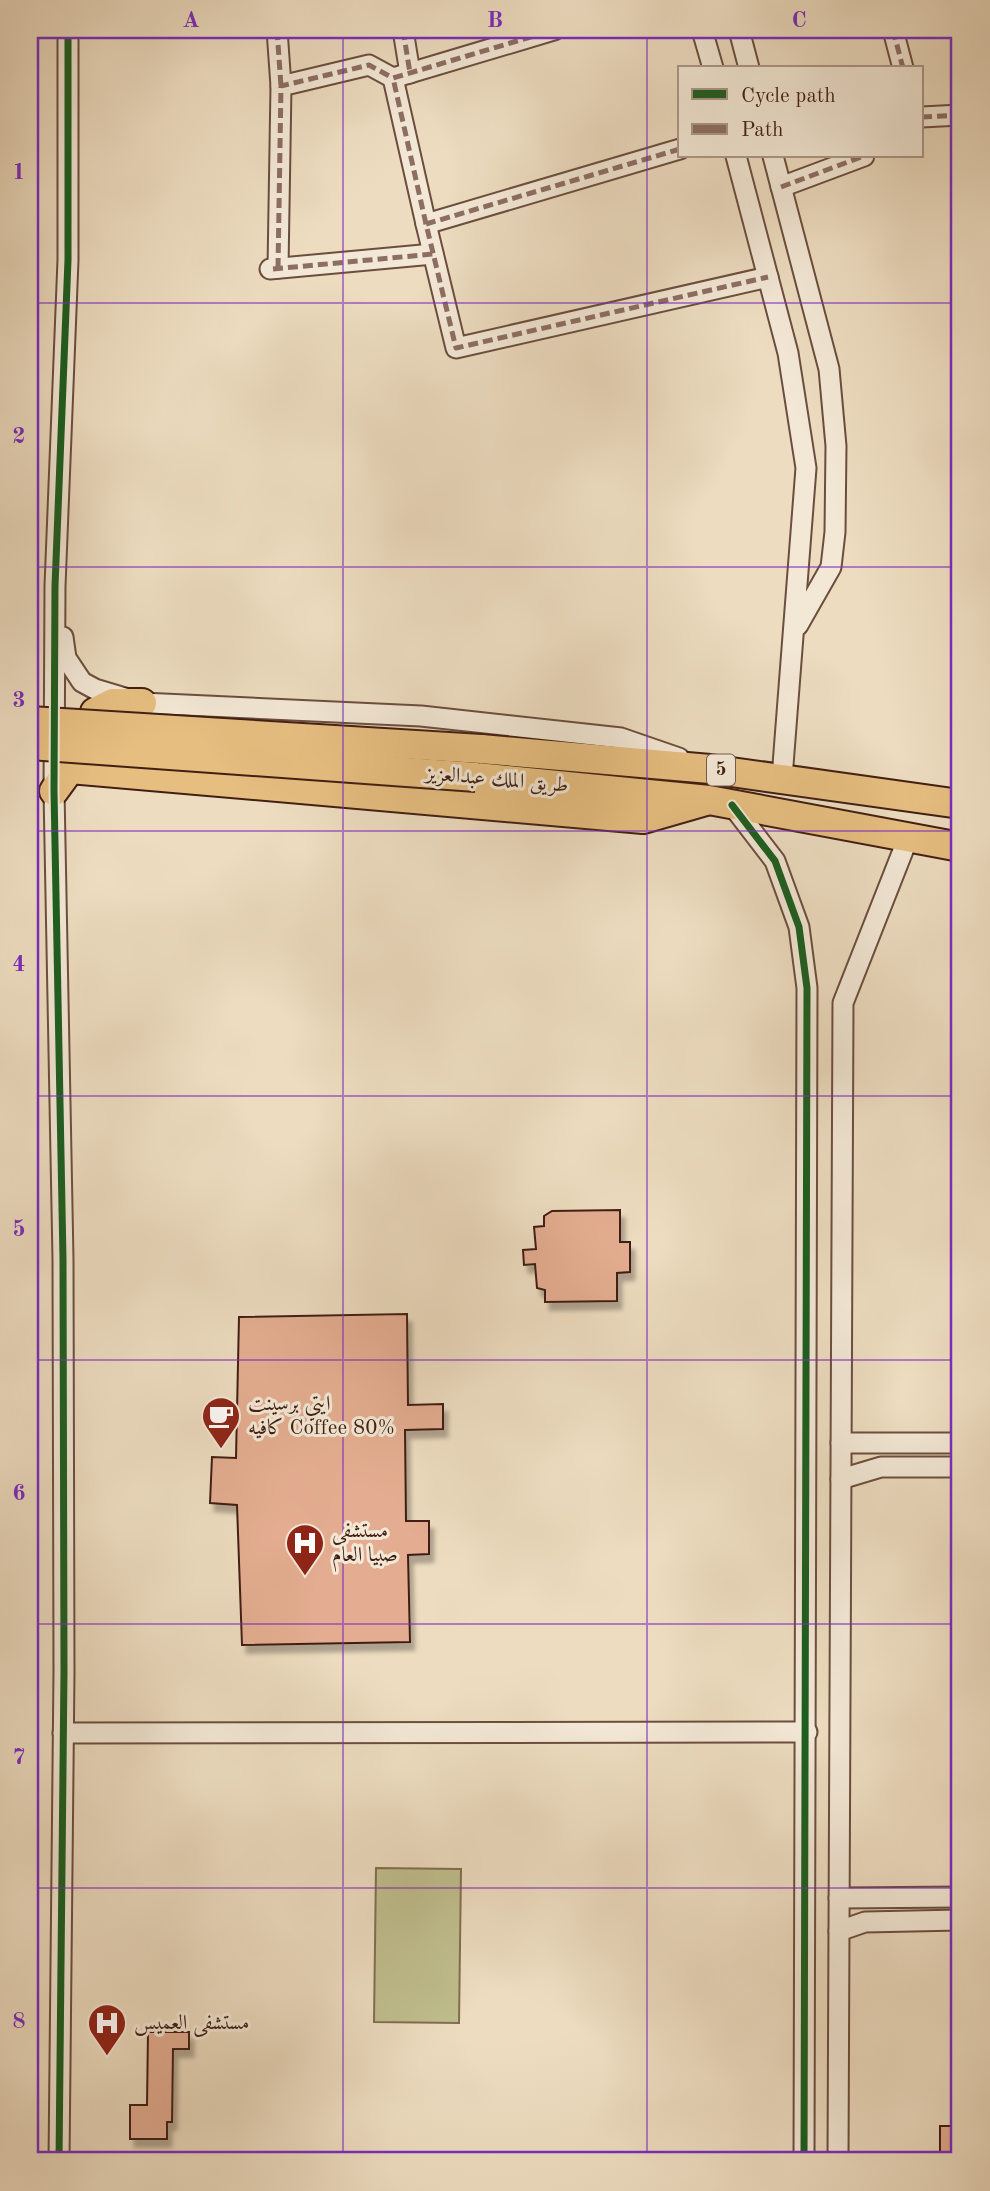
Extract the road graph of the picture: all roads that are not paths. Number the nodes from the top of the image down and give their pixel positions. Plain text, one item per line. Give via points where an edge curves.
1 (68, 30) edge
2 (277, 30) edge
3 (402, 30) edge
4 (550, 30) edge
5 (702, 30) edge
6 (739, 30) edge
7 (893, 30) edge
8 (712, 66) edge
9 (748, 66) edge
10 (902, 66) edge
11 (401, 76) junction
12 (281, 86) junction
13 (960, 115) edge
14 (923, 117) edge
15 (678, 150) edge
16 (737, 158) edge
17 (774, 158) edge
18 (859, 158) edge
19 (781, 187) junction
20 (426, 224) junction
21 (433, 254) junction
22 (768, 277) junction
23 (55, 586) junction
24 (796, 629) junction
25 (142, 703) junction
26 (30, 721) edge
27 (30, 745) edge
28 (710, 769) junction
29 (132, 773) junction
30 (782, 778) junction
31 (54, 791) junction
32 (720, 802) junction
33 (960, 804) edge
34 (908, 838) junction
35 (960, 848) edge
36 (841, 1443) junction
37 (960, 1443) edge
38 (960, 1467) edge
39 (841, 1479) junction
40 (807, 1732) junction
41 (63, 1733) junction
42 (960, 1897) edge
43 (839, 1898) junction
44 (960, 1920) edge
45 (839, 1931) junction
46 (59, 2161) edge
47 (804, 2161) edge
48 (838, 2161) edge

1 - 23 street via 68,260
2 - 12 street
3 - 11 street
4 - 11 street
5 - 8 street
6 - 9 street
7 - 10 street
11 - 12 street via 369,65
11 - 20 street
12 - 21 street via 274,269
13 - 14 street
15 - 20 street
16 - 22 street
17 - 19 street
18 - 19 street
19 - 24 street via 829,369 836,446 831,567
20 - 21 street
21 - 22 street via 456,348
22 - 24 street via 788,353 806,468
23 - 25 street via 66,658 82,682
23 - 31 street
24 - 30 street
25 - 28 street via 421,716 621,738
25 - 29 highway via 113,703 95,712 89,736 100,758
26 - 28 highway, طريق الملك عبدالعزيز / 5, bridge via 481,749
27 - 32 highway, طريق الملك عبدالعزيز / 5, bridge via 476,777
28 - 30 highway, طريق الملك عبدالعزيز / 5
29 - 31 highway via 70,769
29 - 32 highway via 643,819
30 - 33 highway, طريق الملك عبدالعزيز / 5
31 - 41 street via 62,1259
32 - 34 highway, طريق الملك عبدالعزيز / 5
32 - 40 street via 775,861 799,927 807,989
34 - 35 highway, طريق الملك عبدالعزيز / 5
34 - 36 street via 843,1003
36 - 37 street
36 - 39 street
38 - 39 street via 881,1467
39 - 43 street
40 - 41 street
40 - 47 street
41 - 46 street
42 - 43 street
43 - 45 street
44 - 45 street via 865,1922
45 - 48 street

